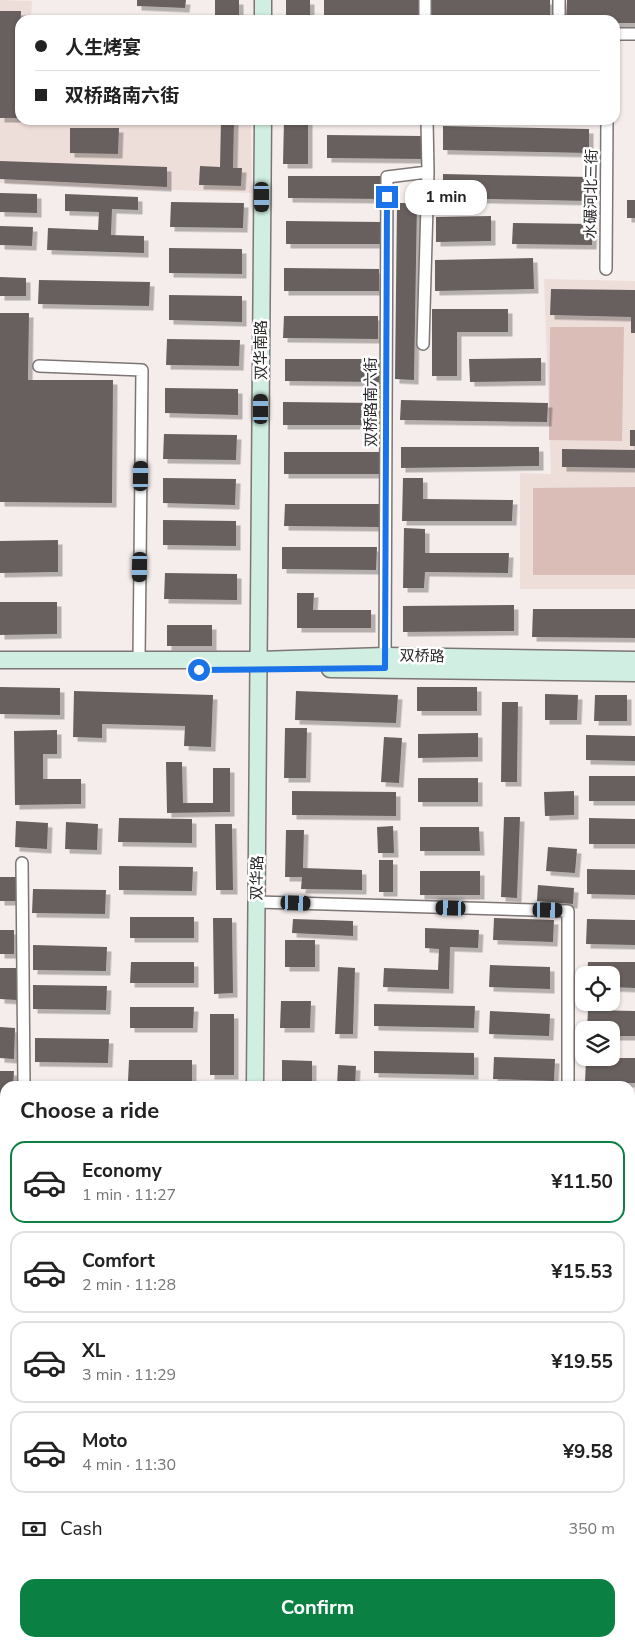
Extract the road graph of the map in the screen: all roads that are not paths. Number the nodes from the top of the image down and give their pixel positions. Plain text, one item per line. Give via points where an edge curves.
1 (264, 0) edge
2 (425, 0) edge
3 (559, 0) edge
4 (263, 15) edge
5 (425, 15) edge
6 (559, 15) edge
7 (620, 34) edge
8 (635, 34) edge
9 (263, 125) edge
10 (427, 125) edge
11 (607, 125) edge
12 (428, 172) junction
13 (606, 269) dead end
14 (423, 344) dead end
15 (39, 366) dead end
16 (0, 660) edge
17 (139, 660) junction
18 (635, 660) edge
19 (385, 662) junction
20 (259, 665) junction
21 (0, 670) edge
22 (635, 673) edge
23 (22, 862) dead end
24 (257, 902) junction
25 (24, 1081) edge
26 (255, 1081) edge
27 (568, 1081) edge

1 - 4 main road
2 - 5 street
3 - 6 street
7 - 8 street
9 - 20 main road, 双华南路
10 - 12 street
11 - 13 street, 水碾河北三街
12 - 14 street
12 - 19 street, 双桥路南六街 via 387,177
15 - 17 street via 142,370
16 - 17 main road, 双桥路
17 - 20 main road, 双桥路
18 - 19 main road, 双桥路
19 - 20 main road, 双桥路
19 - 22 main road, 双桥路
20 - 21 main road, 双桥路
20 - 24 main road, 双华路
23 - 25 street
24 - 26 main road, 双华路
24 - 27 street via 568,911

